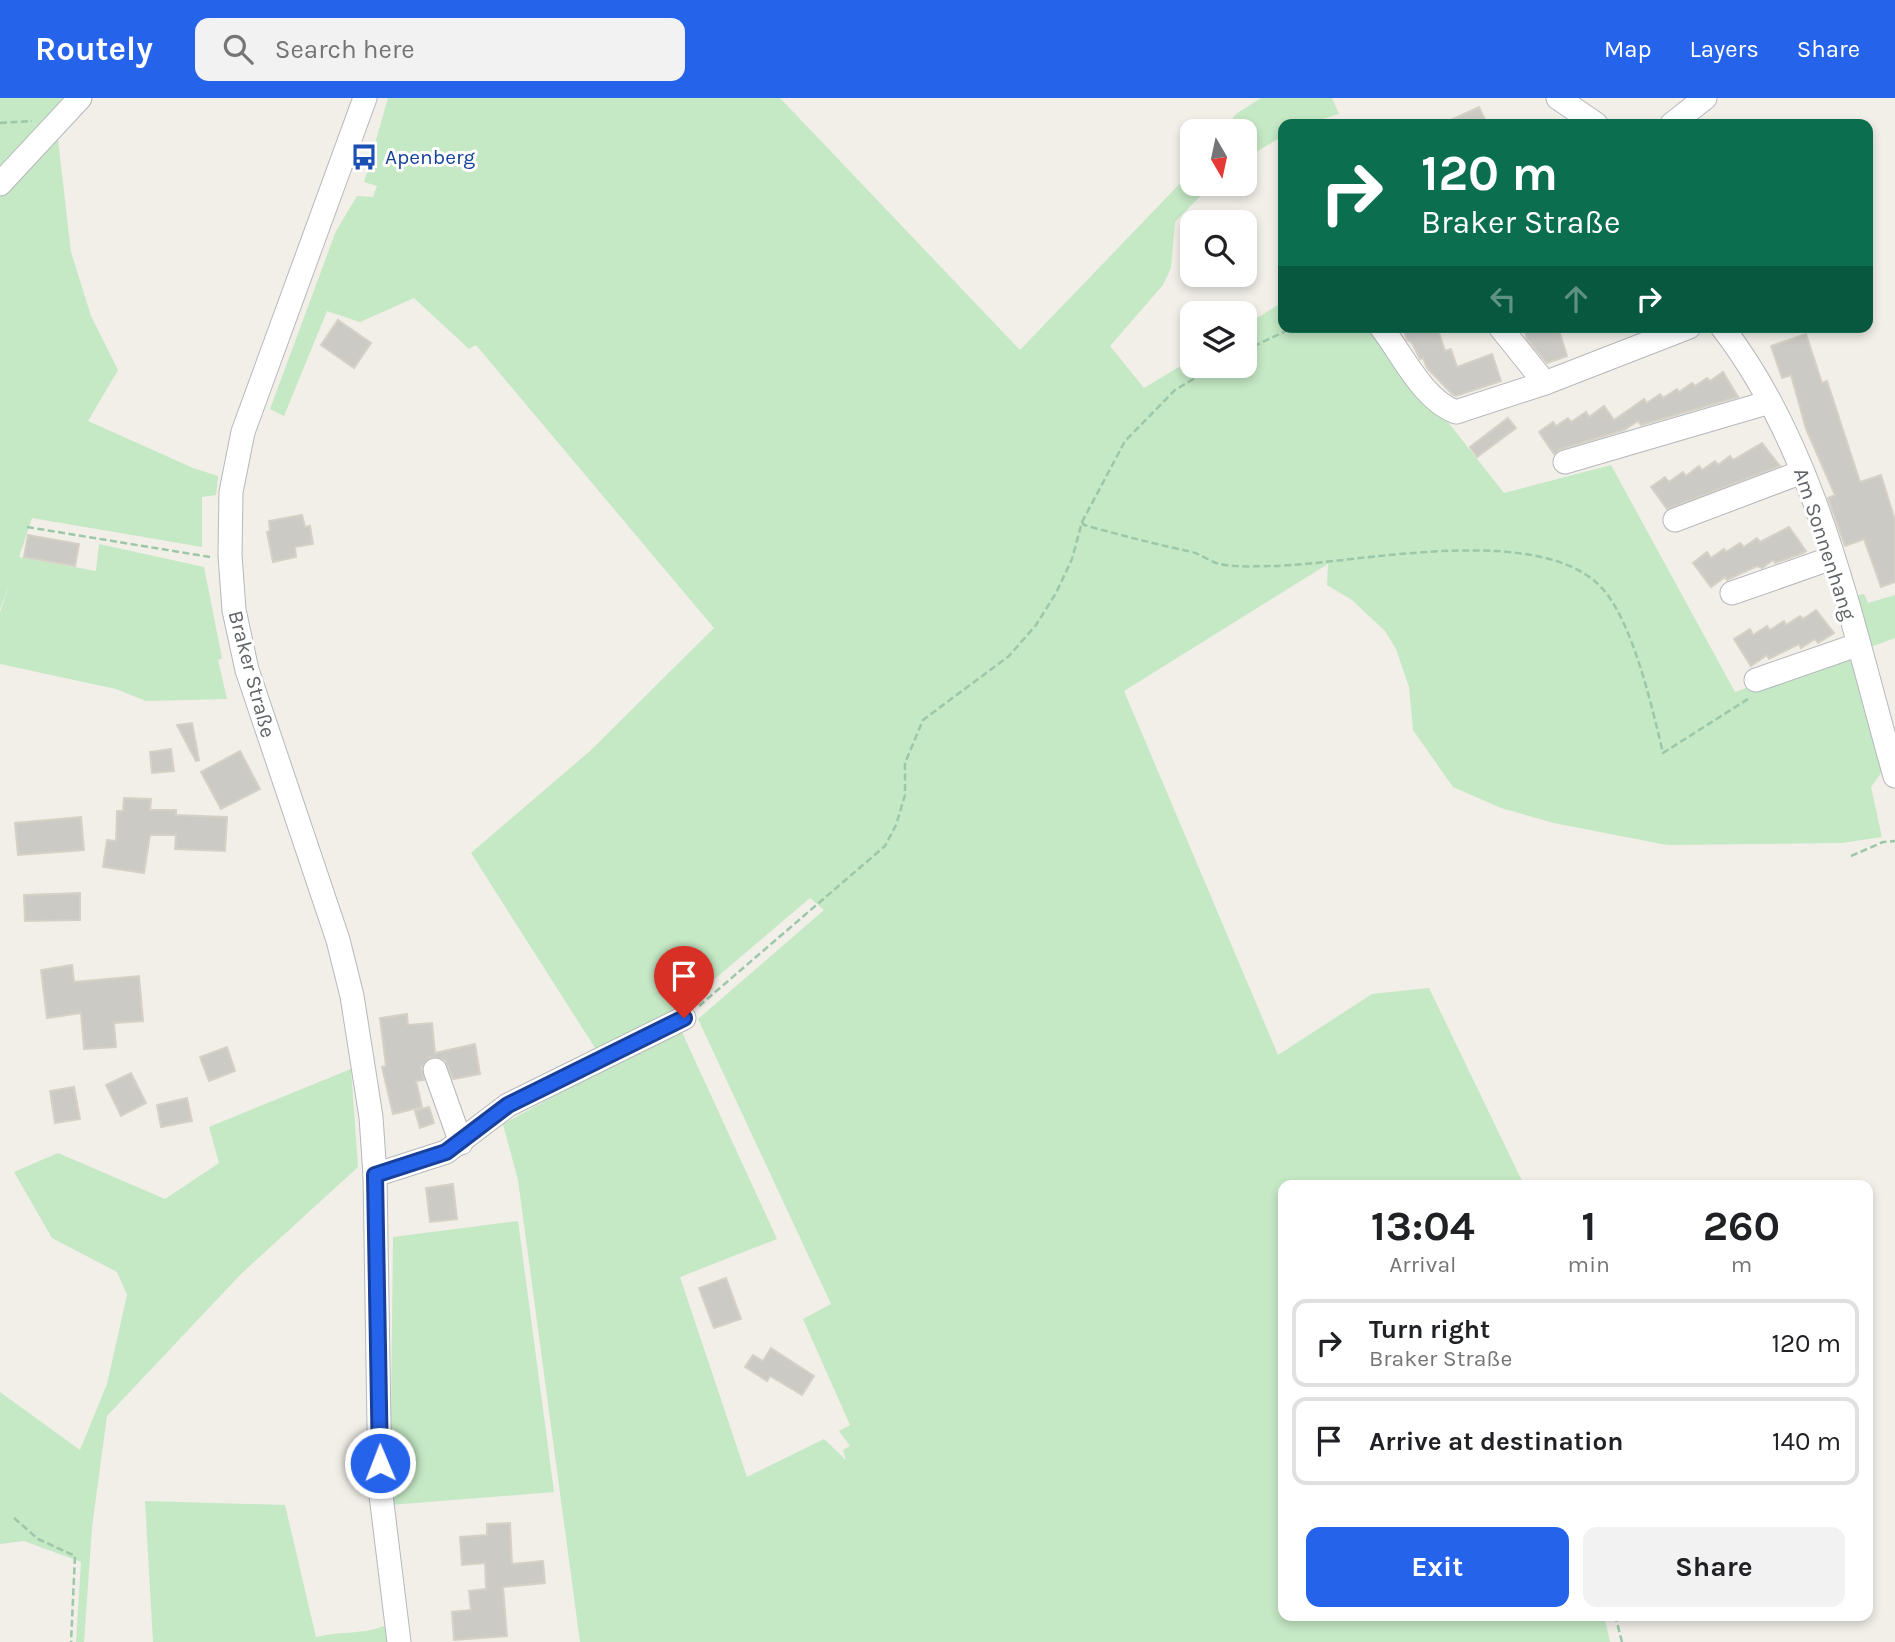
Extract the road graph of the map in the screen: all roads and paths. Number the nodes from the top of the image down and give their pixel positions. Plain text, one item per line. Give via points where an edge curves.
1 (80, 98) edge
2 (365, 98) edge
3 (1558, 98) edge
4 (1705, 98) edge
5 (1589, 119) edge
6 (1678, 119) edge
7 (0, 184) edge
8 (1282, 333) edge
9 (1386, 333) edge
10 (1505, 333) edge
11 (1674, 333) edge
12 (1727, 333) edge
13 (1257, 345) edge
14 (1195, 378) edge
15 (1545, 383) junction
16 (1770, 402) junction
17 (1565, 462) dead end
18 (1802, 472) junction
19 (1675, 520) dead end
20 (1082, 522) junction
21 (27, 527) dead end
22 (1832, 558) junction
23 (230, 560) junction
24 (1732, 593) dead end
25 (1857, 645) junction
26 (1756, 680) joint
27 (1895, 776) edge
28 (1895, 842) edge
29 (1851, 856) dead end
30 (684, 1018) joint
31 (435, 1070) dead end
32 (461, 1143) junction
33 (375, 1175) junction
34 (14, 1518) dead end
35 (1617, 1621) edge
36 (71, 1642) edge
37 (399, 1642) edge
38 (1622, 1642) edge

1 - 7 street
2 - 23 street, Braker Straße via 243,432 232,492
3 - 5 street
4 - 6 street
8 - 13 path
9 - 15 street via 1441,407 1456,412
10 - 15 street
11 - 15 street
12 - 16 street, Am Sonnenhang
14 - 20 path via 1175,390 1125,441
16 - 17 street
16 - 18 street, Am Sonnenhang
18 - 19 street
18 - 22 street, Am Sonnenhang
20 - 26 path via 1218,564 1272,566 1387,555 1521,551 1578,570 1606,592 1620,618 1649,695 1663,753 1744,703
20 - 30 path via 1072,559 1036,625 1009,656 923,720 905,763 905,795 885,846
21 - 23 path
22 - 24 street
22 - 25 street, Am Sonnenhang
23 - 33 street, Braker Straße via 234,610 247,670 347,977 371,1117
25 - 26 street
25 - 27 street, Am Sonnenhang
28 - 29 path via 1883,842
30 - 32 street via 508,1105
31 - 32 street
32 - 33 street
33 - 37 street, Braker Straße via 380,1487
34 - 36 path via 38,1539 75,1556
35 - 38 path

